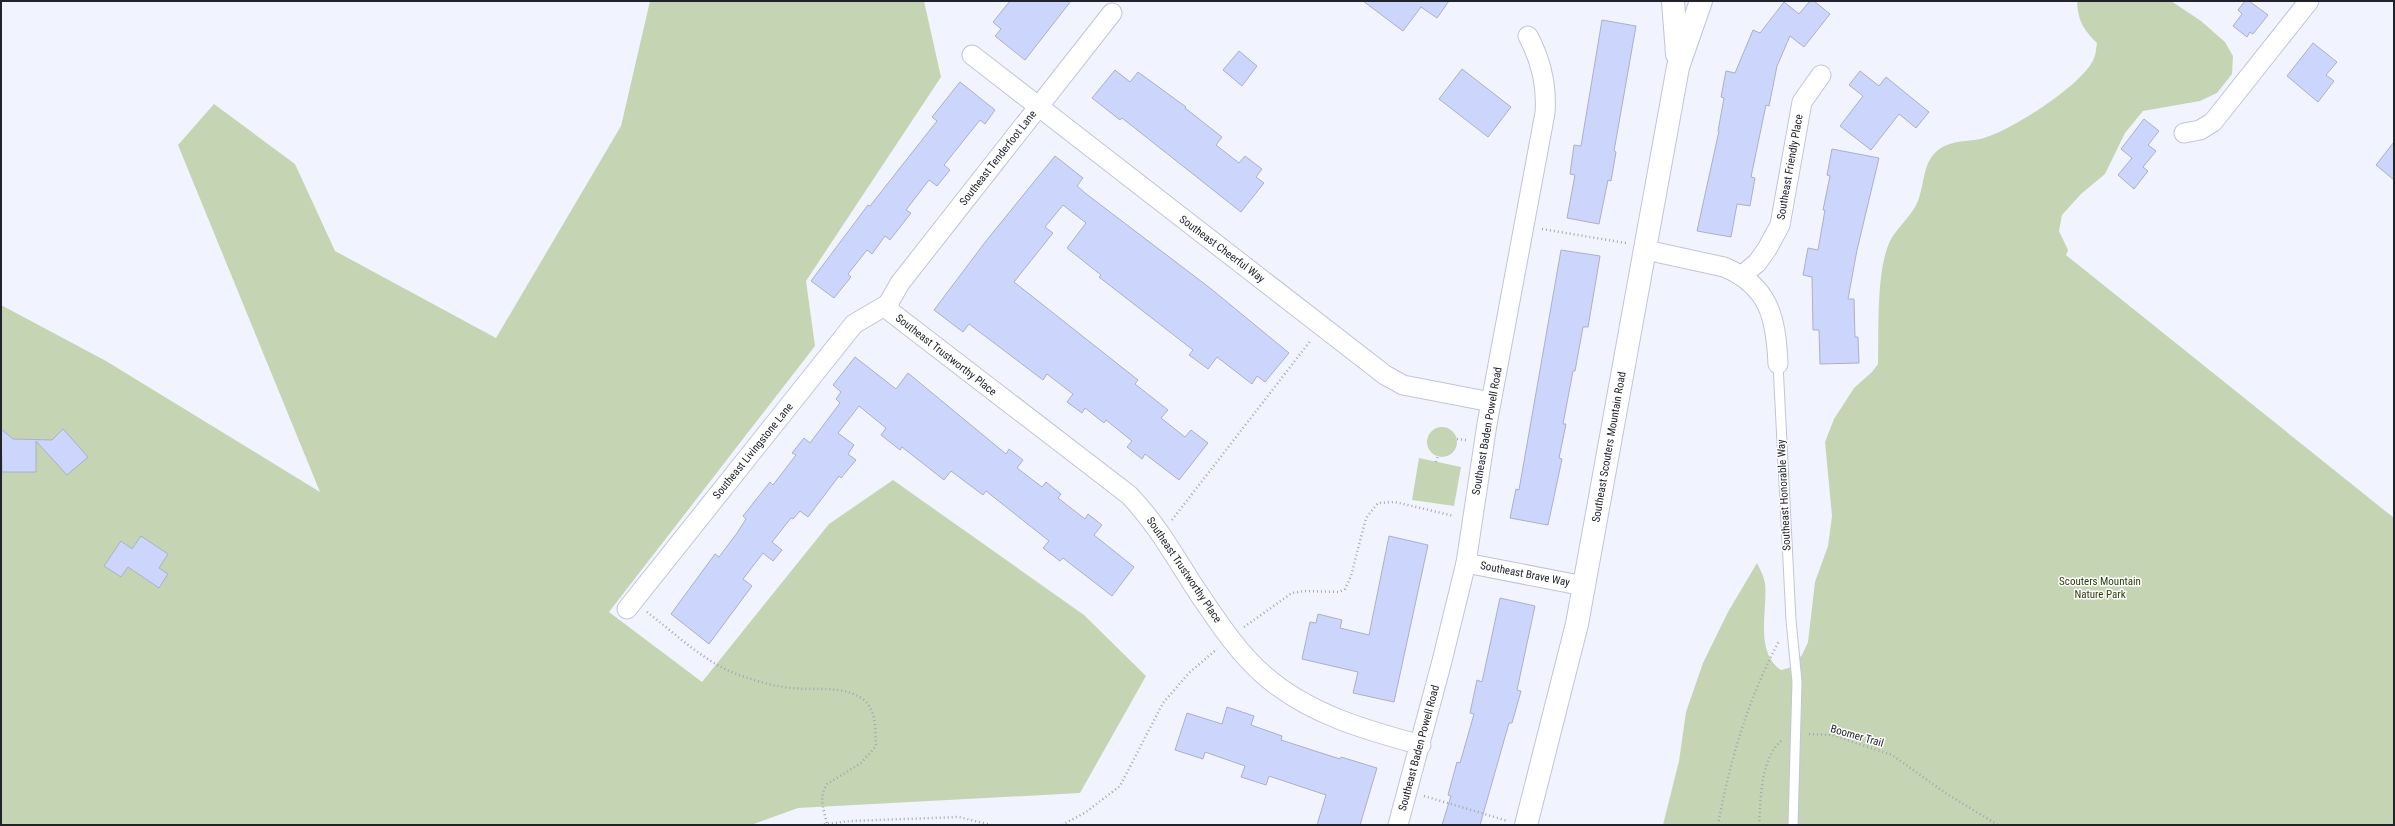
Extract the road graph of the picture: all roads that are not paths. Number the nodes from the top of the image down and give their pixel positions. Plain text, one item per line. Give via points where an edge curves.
1 (1673, 1) edge
2 (1701, 1) edge
3 (2309, 1) edge
4 (1112, 12) dead end
5 (1528, 36) dead end
6 (972, 55) dead end
7 (1678, 67) junction
8 (1821, 75) dead end
9 (1038, 106) junction
10 (2184, 133) dead end
11 (1636, 250) junction
12 (1741, 276) junction
13 (888, 304) junction
14 (1778, 364) joint
15 (1491, 402) junction
16 (1466, 563) junction
17 (1584, 586) junction
18 (630, 605) road end
19 (1421, 745) junction
20 (1520, 824) edge
21 (1398, 825) edge
22 (1793, 825) edge

1 - 7 street, Southeast Scouters Mountain Road
2 - 7 street, Southeast Scouters Mountain Road
3 - 10 street via 2213,122 2200,130
4 - 9 street, Southeast Tenderfoot Lane
5 - 15 street, Southeast Baden Powell Road via 1540,64 1546,96 1545,113
6 - 9 street, Southeast Cheerful Way
7 - 11 street, Southeast Scouters Mountain Road
8 - 12 street, Southeast Friendly Place via 1802,102 1780,225 1767,249
9 - 13 street, Southeast Tenderfoot Lane via 900,283
9 - 15 street, Southeast Cheerful Way via 1385,374 1403,385
11 - 12 street, Southeast Honorable Way via 1724,267
11 - 17 street, Southeast Scouters Mountain Road via 1631,321
12 - 14 street, Southeast Honorable Way via 1757,289 1772,313
13 - 18 street, Southeast Livingstone Lane via 854,324
13 - 19 street, Southeast Trustworthy Place via 891,312 1129,495 1161,533 1198,593 1230,637 1264,675 1293,697 1343,721
14 - 22 lane, Southeast Honorable Way via 1791,620 1797,682
15 - 16 street, Southeast Baden Powell Road
16 - 17 street, Southeast Brave Way
16 - 19 street, Southeast Baden Powell Road
17 - 20 street, Southeast Scouters Mountain Road via 1575,632
19 - 21 street, Southeast Baden Powell Road

